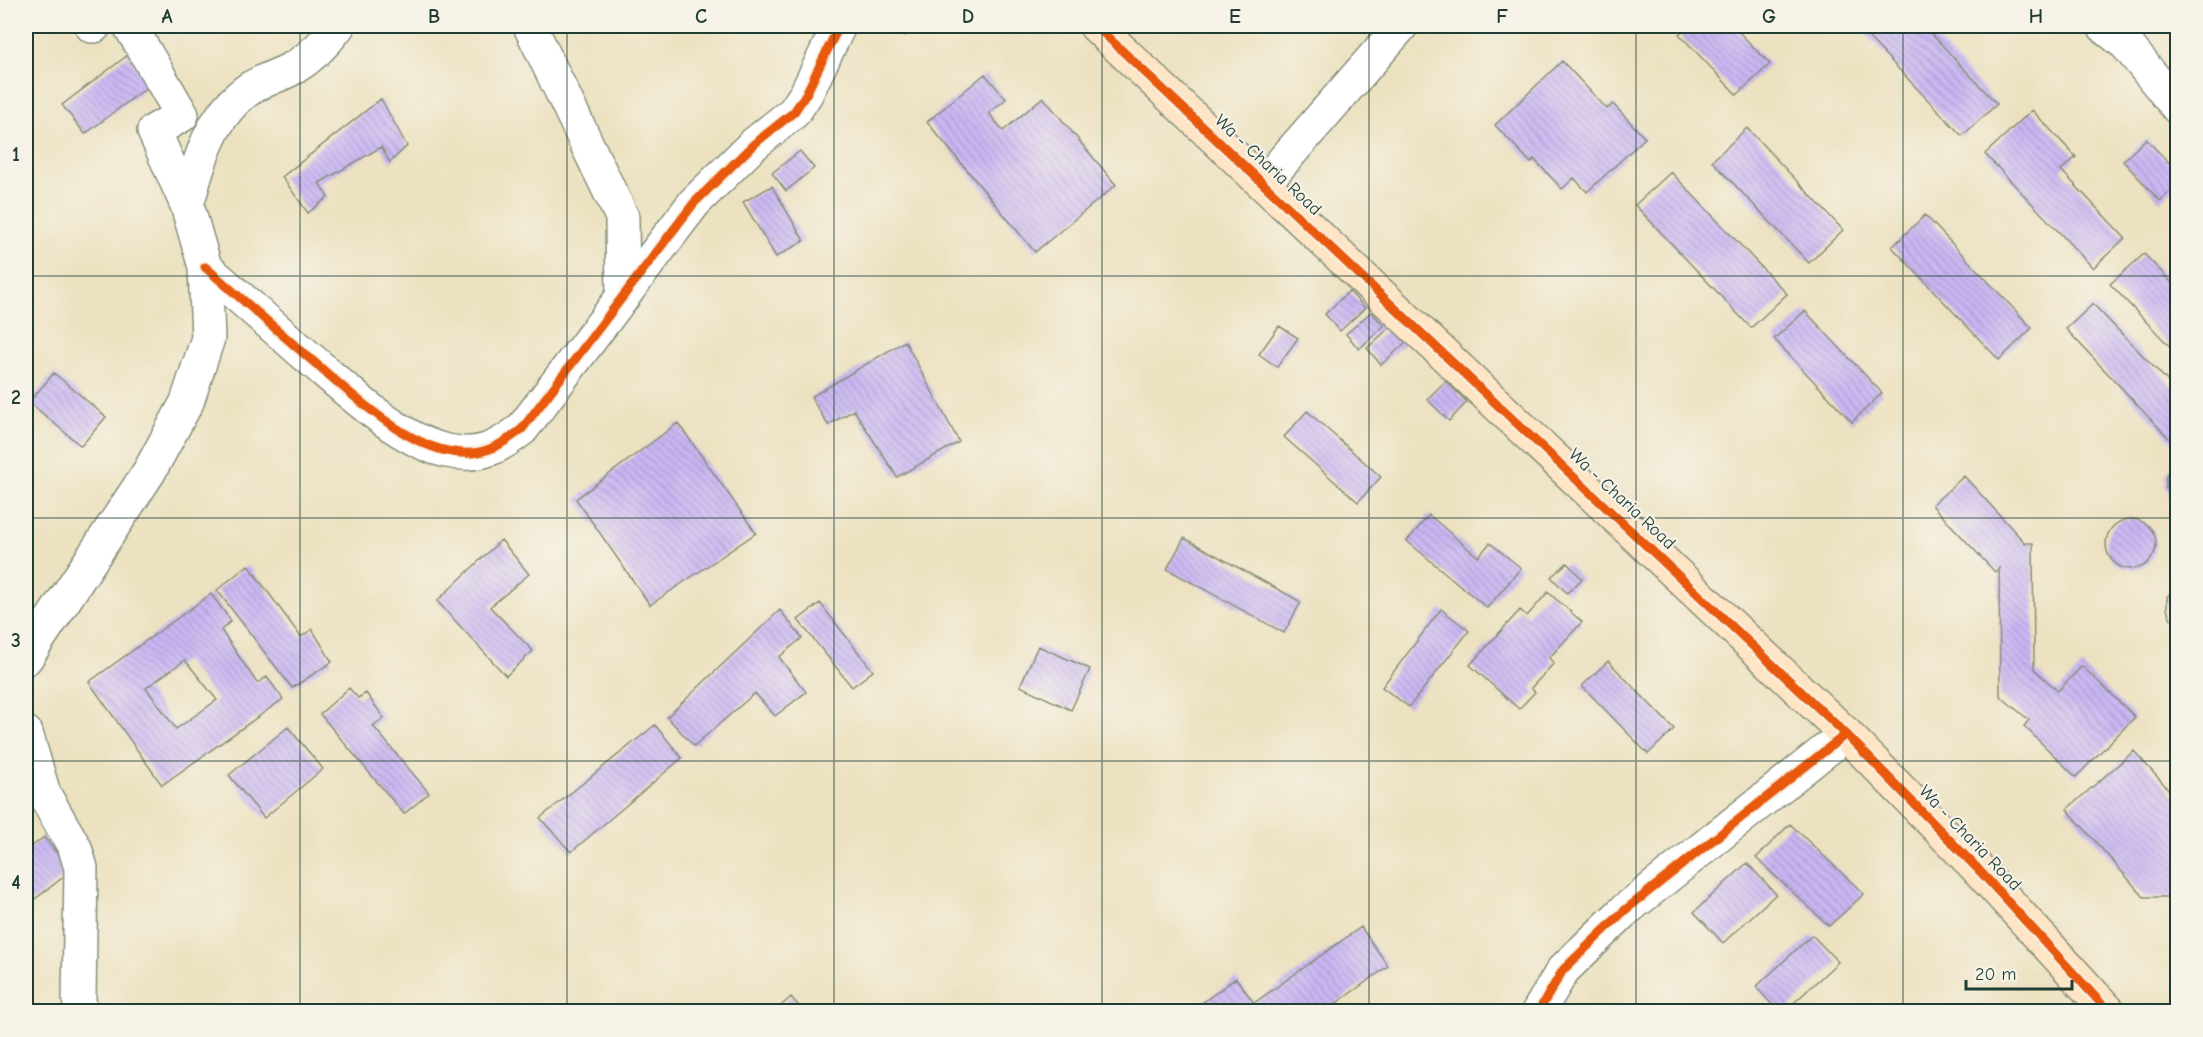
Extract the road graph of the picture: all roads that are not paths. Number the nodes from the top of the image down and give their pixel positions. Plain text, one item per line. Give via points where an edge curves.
1 (130, 26) edge
2 (338, 26) edge
3 (530, 26) edge
4 (838, 26) edge
5 (1096, 26) edge
6 (1401, 26) edge
7 (2104, 26) edge
8 (2178, 108) edge
9 (1264, 183) junction
10 (187, 205) junction
11 (205, 267) junction
12 (623, 297) junction
13 (26, 658) edge
14 (26, 733) edge
15 (1846, 734) junction
16 (81, 1011) edge
17 (1538, 1011) edge
18 (2109, 1011) edge

1 - 10 street via 182,115 154,131
2 - 10 street via 324,45 297,66 249,90 216,122
3 - 12 street via 622,217
4 - 12 street via 794,112 754,144 694,203
5 - 9 street, Wa - Charia Road
6 - 9 street
7 - 8 street via 2127,45
9 - 15 street, Wa - Charia Road
10 - 11 street
11 - 12 street via 367,407 416,438 447,451 481,452 500,447 522,429
11 - 13 street via 208,338 187,402 149,472
14 - 16 street via 44,794 75,848 81,868
15 - 17 street via 1624,911 1563,970
15 - 18 street, Wa - Charia Road

